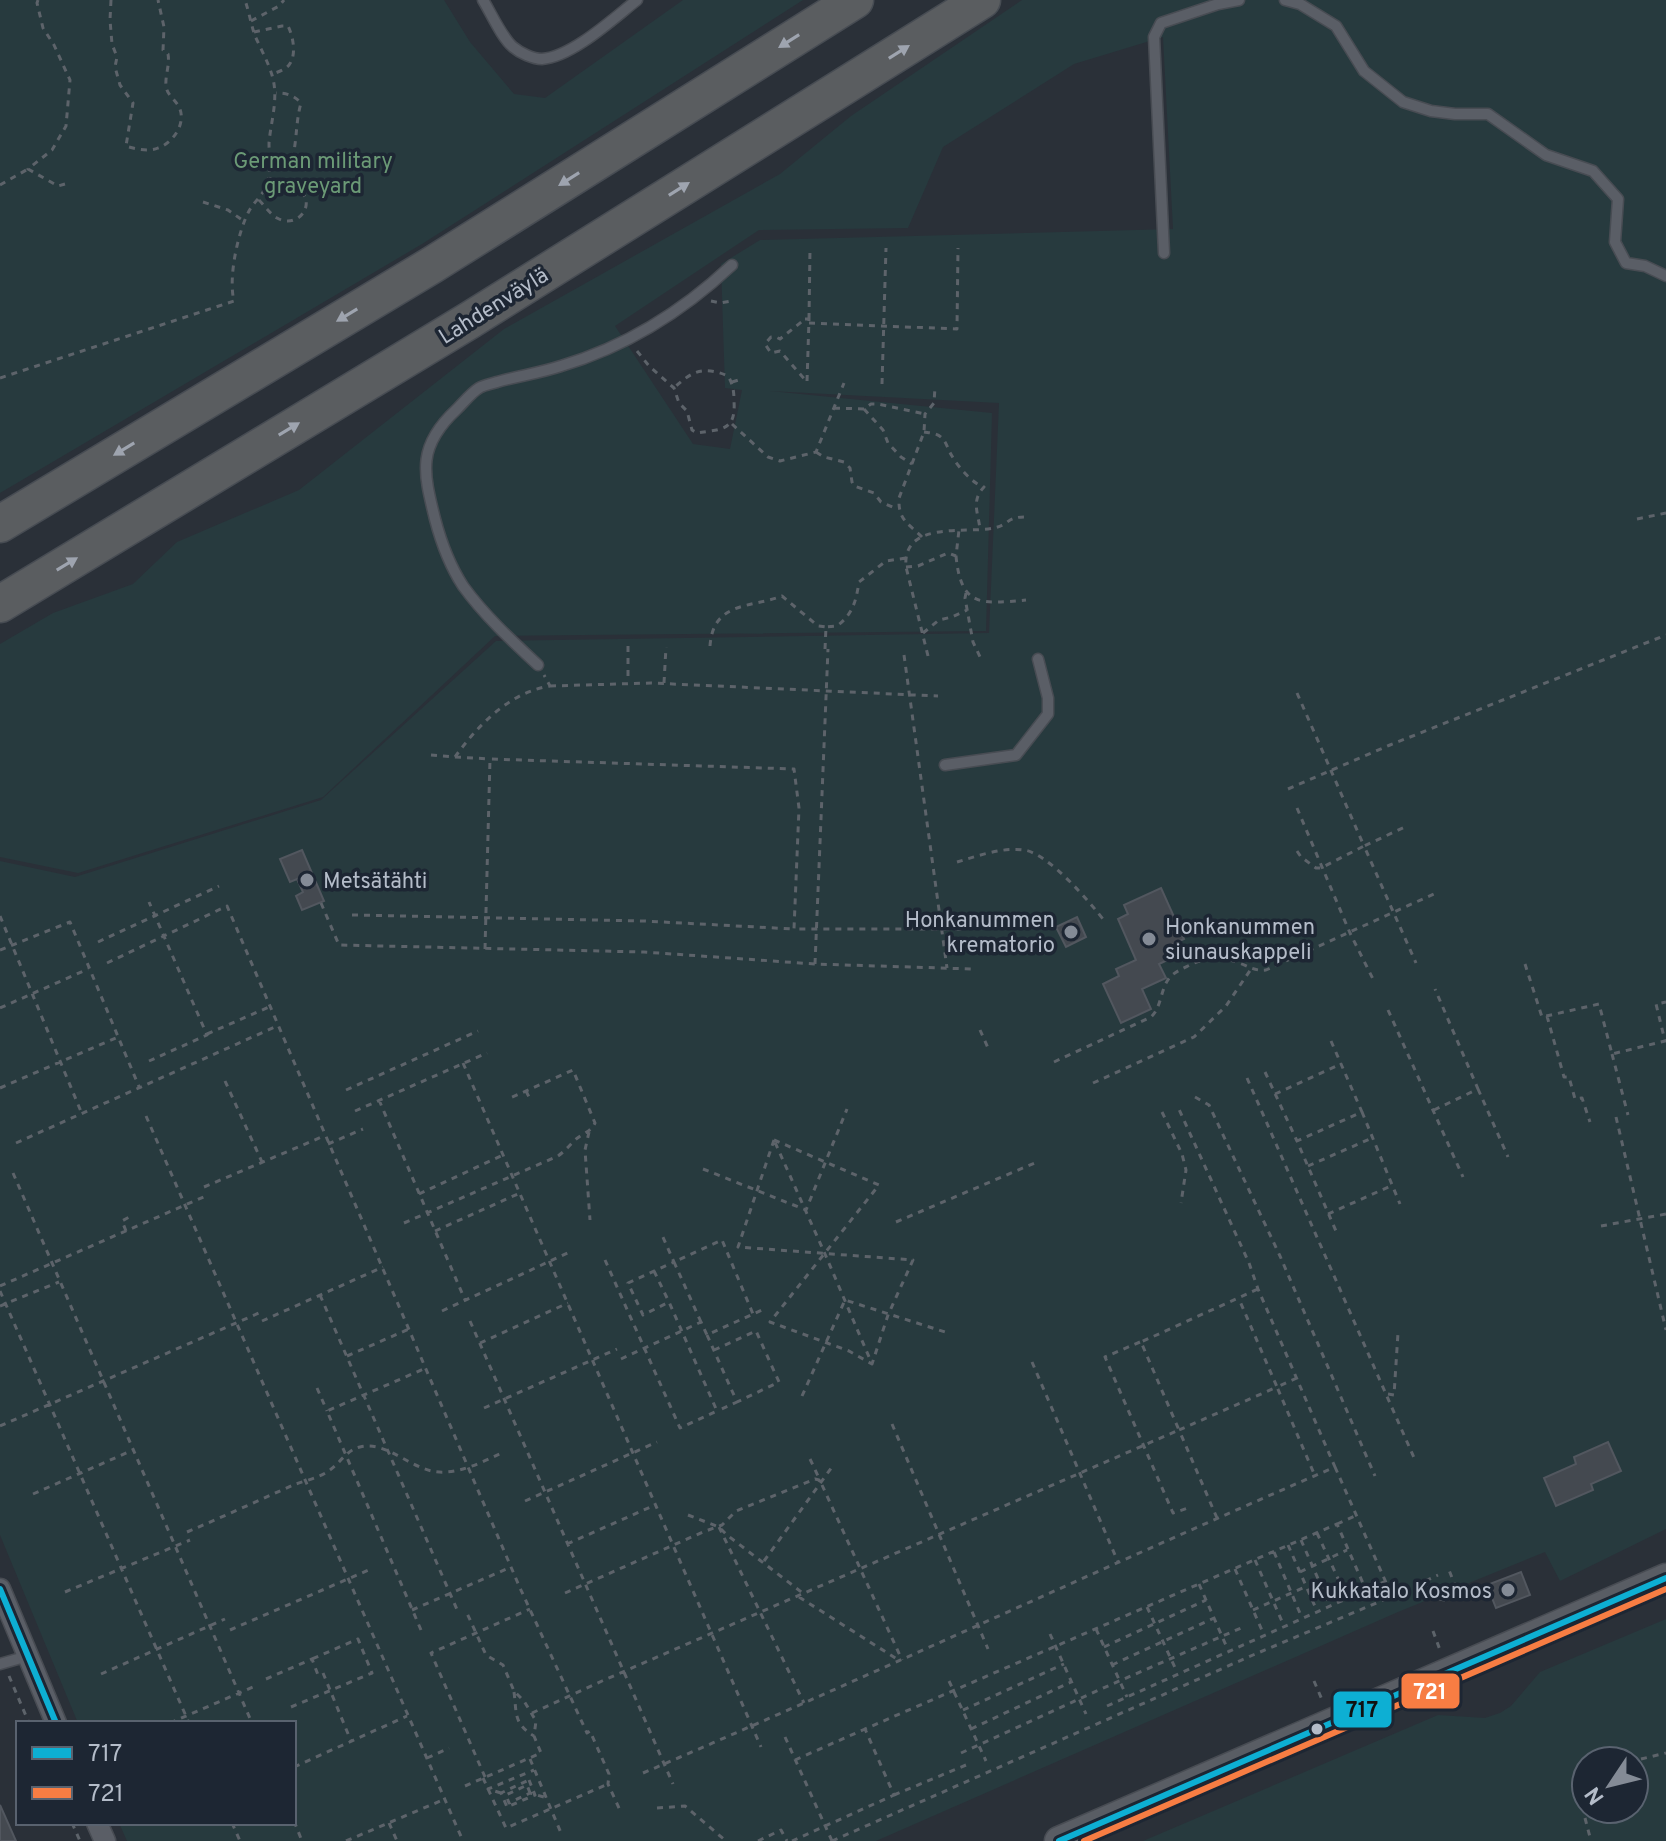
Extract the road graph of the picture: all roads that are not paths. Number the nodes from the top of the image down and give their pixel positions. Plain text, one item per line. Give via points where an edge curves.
1 (483, 0) edge
2 (637, 0) edge
3 (855, 0) edge
4 (982, 0) edge
5 (1239, 0) edge
6 (1285, 0) edge
7 (1164, 253) dead end
8 (732, 265) dead end
9 (1666, 276) edge
10 (0, 524) edge
11 (0, 604) edge
12 (1038, 659) dead end
13 (538, 665) road end
14 (945, 765) dead end
15 (1666, 1578) edge
16 (0, 1589) edge
17 (28, 1656) junction
18 (2, 1663) edge
19 (55, 1721) edge
20 (1059, 1841) edge

1 - 2 lane via 511,46 540,59 581,43
3 -> 10 highway via 432,265
11 -> 4 highway, Lahdenväylä via 470,320
5 - 7 lane via 1161,23 1154,37
6 - 9 lane via 1336,26 1364,71 1403,102 1431,111 1488,114 1546,155 1593,171 1618,199 1615,242 1626,263
8 - 13 lane via 670,315 613,347 548,371 480,387 435,434 425,479 446,554 474,599
12 - 14 lane via 1048,714 1016,755
15 - 20 main road
16 - 17 street
17 - 18 lane
17 - 19 street

